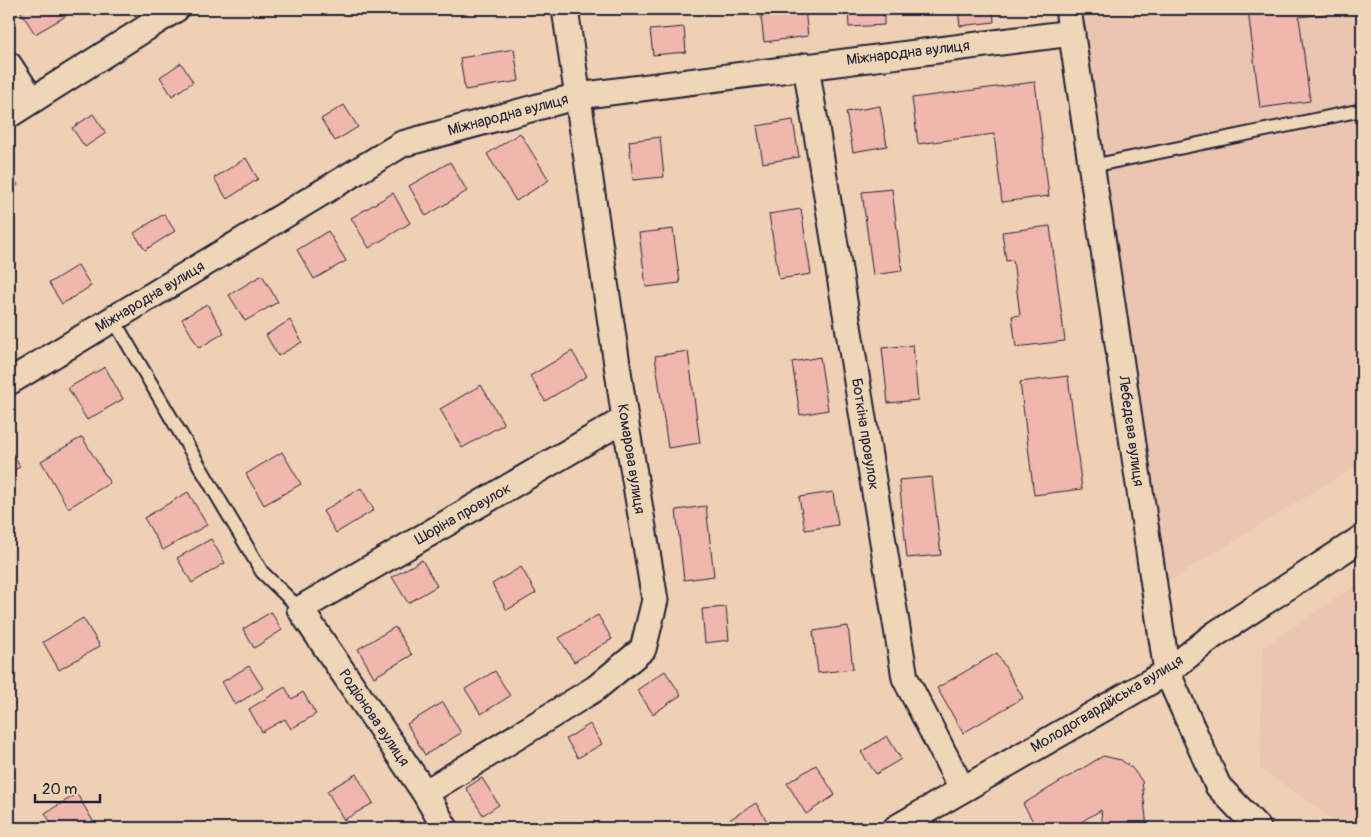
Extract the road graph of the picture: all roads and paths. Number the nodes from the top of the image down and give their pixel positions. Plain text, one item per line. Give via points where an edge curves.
1 (176, 9) edge
2 (565, 9) edge
3 (1068, 9) edge
4 (1072, 33) junction
5 (9, 65) edge
6 (806, 66) junction
7 (578, 96) junction
8 (32, 100) junction
9 (1362, 110) edge
10 (9, 115) edge
11 (1092, 166) junction
12 (113, 319) junction
13 (9, 382) edge
14 (625, 420) junction
15 (1362, 538) edge
16 (300, 609) junction
17 (1167, 672) junction
18 (962, 789) junction
19 (425, 794) junction
20 (445, 828) edge
21 (896, 828) edge
22 (1258, 828) edge

1 - 8 street
2 - 7 street, Комарова вулиця
3 - 4 street, Лебедєва вулиця
4 - 6 street, Міжнародна вулиця
4 - 11 street, Лебедєва вулиця
5 - 8 street
6 - 7 street, Міжнародна вулиця
6 - 18 street, Боткіна провулок via 904,678
7 - 12 street, Міжнародна вулиця via 402,144
7 - 14 street, Комарова вулиця
8 - 10 street
9 - 11 lane
11 - 17 street, Лебедєва вулиця
12 - 13 street, Міжнародна вулиця
12 - 16 lane via 262,572
14 - 16 street, Шоріна провулок
14 - 19 street, Комарова вулиця via 655,600 643,648 596,688
15 - 17 street, Молодогвардійська вулиця via 1214,635
16 - 19 street, Родіонова вулиця
17 - 18 street, Молодогвардійська вулиця
17 - 22 street, Лебедєва вулиця via 1218,786
18 - 21 street, Молодогвардійська вулиця
19 - 20 street, Родіонова вулиця

